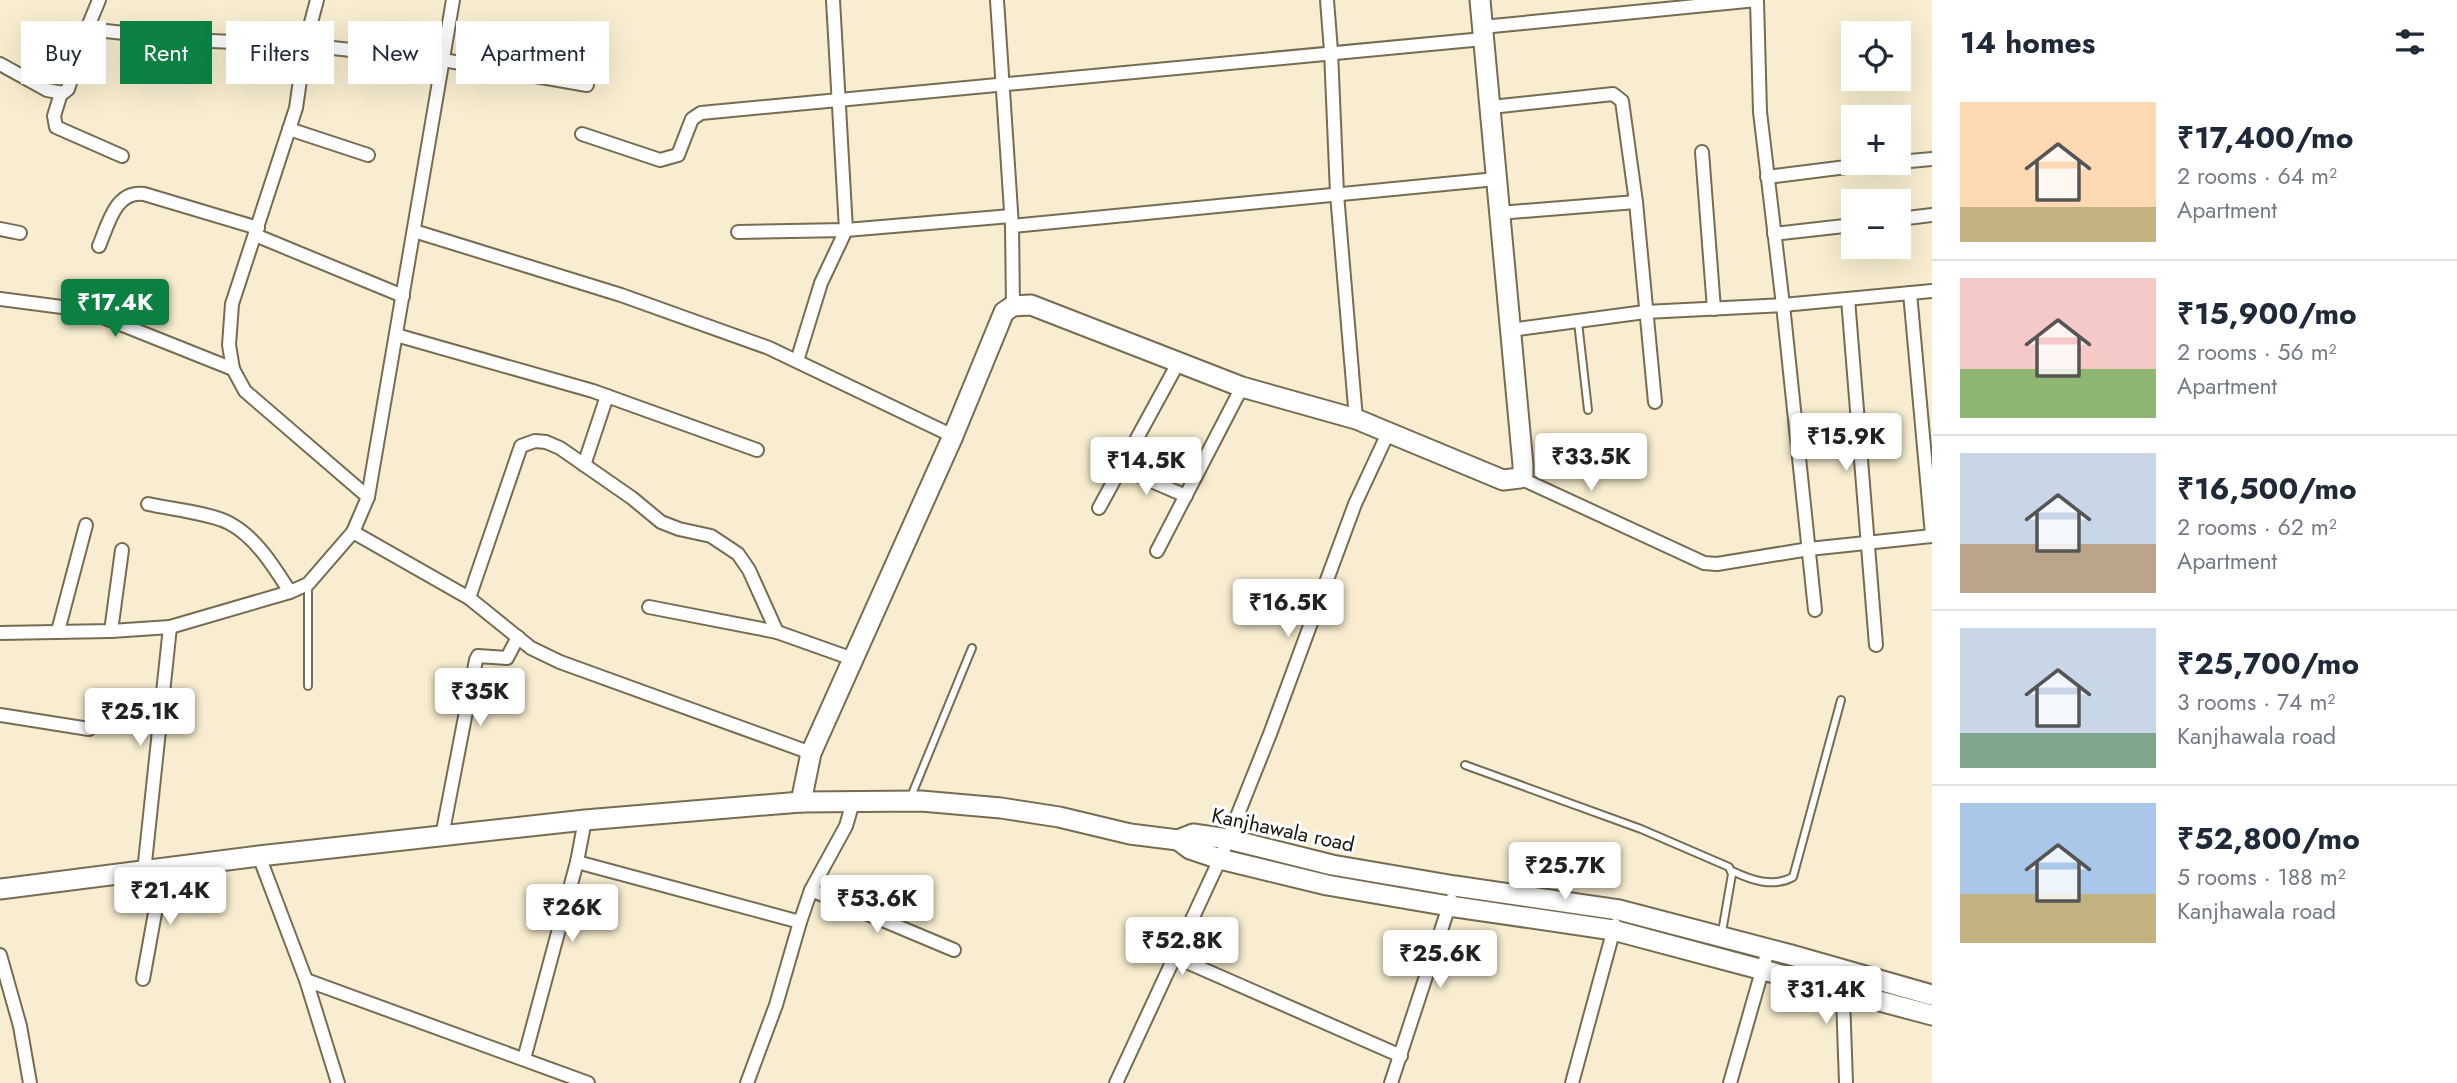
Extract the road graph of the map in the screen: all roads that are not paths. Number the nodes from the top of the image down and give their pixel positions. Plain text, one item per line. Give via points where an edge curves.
1 (99, 0) edge
2 (317, 0) edge
3 (453, 0) edge
4 (833, 0) edge
5 (997, 0) edge
6 (1327, 0) edge
7 (1480, 0) edge
8 (1757, 0) edge
9 (90, 21) edge
10 (311, 21) edge
11 (106, 31) edge
12 (1483, 33) junction
13 (226, 42) edge
14 (334, 48) edge
15 (1331, 51) junction
16 (443, 60) junction
17 (0, 64) edge
18 (1002, 83) junction
19 (70, 84) edge
20 (299, 84) edge
21 (587, 85) dead end
22 (61, 93) junction
23 (838, 98) junction
24 (1491, 107) junction
25 (289, 129) junction
26 (582, 134) dead end
27 (1702, 152) dead end
28 (368, 155) dead end
29 (122, 156) dead end
30 (1932, 159) edge
31 (1911, 161) edge
32 (1841, 168) edge
33 (1767, 177) junction
34 (1496, 178) junction
35 (1337, 194) junction
36 (1636, 202) junction
37 (1499, 213) junction
38 (1932, 215) edge
39 (1911, 218) edge
40 (1011, 221) junction
41 (1841, 226) edge
42 (0, 229) edge
43 (846, 230) junction
44 (256, 231) junction
45 (414, 231) junction
46 (738, 232) dead end
47 (20, 233) dead end
48 (1774, 234) junction
49 (99, 246) dead end
50 (1932, 291) edge
51 (1910, 293) junction
52 (402, 296) junction
53 (0, 299) edge
54 (1848, 299) junction
55 (1783, 305) junction
56 (1013, 306) junction
57 (1714, 309) junction
58 (1645, 312) junction
59 (1577, 320) junction
60 (1510, 330) junction
61 (396, 335) junction
62 (797, 361) junction
63 (1178, 363) junction
64 (233, 369) junction
65 (1242, 387) junction
66 (607, 396) junction
67 (1655, 402) dead end
68 (1588, 410) dead end
69 (1356, 419) junction
70 (1388, 433) junction
71 (953, 436) junction
72 (757, 450) dead end
73 (584, 465) junction
74 (1121, 468) junction
75 (1520, 478) junction
76 (1186, 496) junction
77 (368, 497) junction
78 (148, 505) dead end
79 (1099, 508) dead end
80 (86, 526) dead end
81 (352, 532) junction
82 (1932, 536) edge
83 (1868, 543) junction
84 (1809, 549) junction
85 (122, 550) dead end
86 (1157, 551) dead end
87 (308, 584) junction
88 (290, 592) junction
89 (469, 598) junction
90 (649, 607) dead end
91 (1815, 610) dead end
92 (170, 627) junction
93 (58, 631) junction
94 (111, 631) junction
95 (777, 632) junction
96 (0, 633) edge
97 (518, 637) junction
98 (1876, 645) dead end
99 (972, 648) dead end
100 (853, 659) junction
101 (308, 686) dead end
102 (1841, 700) dead end
103 (0, 715) edge
104 (89, 729) dead end
105 (811, 752) junction
106 (1465, 765) dead end
107 (909, 801) junction
108 (801, 802) junction
109 (853, 802) junction
110 (585, 820) junction
111 (442, 836) junction
112 (1228, 839) junction
113 (1178, 840) junction
114 (259, 856) junction
115 (1220, 859) junction
116 (576, 862) junction
117 (154, 871) junction
118 (1732, 871) junction
119 (1455, 886) junction
120 (0, 888) edge
121 (811, 890) junction
122 (1449, 906) junction
123 (1619, 910) junction
124 (800, 922) junction
125 (1613, 930) junction
126 (1721, 938) junction
127 (954, 950) dead end
128 (1768, 950) junction
129 (0, 955) edge
130 (1173, 956) junction
131 (1842, 969) junction
132 (1763, 970) junction
133 (143, 979) dead end
134 (306, 980) junction
135 (1841, 990) junction
136 (1932, 996) edge
137 (1932, 1015) edge
138 (1401, 1056) junction
139 (524, 1059) junction
140 (30, 1083) edge
141 (338, 1083) edge
142 (587, 1083) edge
143 (747, 1083) edge
144 (1116, 1083) edge
145 (1391, 1083) edge
146 (1572, 1083) edge
147 (1730, 1083) edge
148 (1846, 1083) edge

1 - 9 street
2 - 10 street
3 - 16 street
4 - 23 street
5 - 18 street
6 - 15 street
7 - 12 main road
8 - 12 street
8 - 33 street
11 - 13 street
12 - 15 street
12 - 24 main road
14 - 16 street
15 - 18 street
15 - 35 street
16 - 21 street
16 - 45 street
17 - 22 street
18 - 23 street
18 - 40 street
19 - 22 street
20 - 25 street
22 - 29 street via 54,116 56,127
23 - 26 street via 701,113 692,118 678,155 660,160
23 - 43 street
24 - 34 main road
24 - 36 street via 1618,96
25 - 28 street
25 - 44 street
27 - 57 street
30 - 31 street
32 - 33 street
33 - 48 street
34 - 35 street
34 - 37 main road
35 - 40 street
35 - 69 street
36 - 37 street
36 - 58 street
37 - 60 main road
38 - 39 street
40 - 43 street
40 - 56 street
41 - 48 street
42 - 47 street
43 - 46 street
43 - 62 street via 821,283
44 - 49 street via 132,194 116,205
44 - 52 street
44 - 64 street via 232,304 229,345
45 - 52 street
45 - 62 street via 621,295
48 - 55 street
50 - 51 street
51 - 54 street
51 - 82 street
52 - 61 street
53 - 64 street via 85,310
54 - 55 street
54 - 83 street
55 - 57 street
55 - 84 street
56 - 63 main road via 1031,305
56 - 71 main road via 1004,312
57 - 58 street
58 - 59 street
58 - 67 street
59 - 60 street
59 - 68 lane
60 - 75 main road via 1523,465
61 - 66 street
61 - 77 street
62 - 71 street
63 - 65 main road
63 - 74 street
64 - 77 street via 245,391
65 - 69 main road
65 - 76 street
66 - 72 street
66 - 73 street
69 - 70 main road
70 - 75 main road via 1503,480
70 - 112 street via 1355,503
71 - 100 main road
73 - 89 street via 546,442 522,446
73 - 95 street via 661,522 711,536 738,554
74 - 76 street
74 - 79 street
75 - 84 street via 1704,563
76 - 86 street
77 - 81 street
78 - 88 street via 226,521 270,561
80 - 93 street
81 - 87 street
81 - 89 street
82 - 83 street
83 - 84 street
83 - 98 street
84 - 91 street
85 - 94 street
87 - 88 street
87 - 101 lane
88 - 92 street
89 - 97 street
90 - 95 street
92 - 94 street
92 - 117 street
93 - 94 street
93 - 96 street
95 - 100 street
97 - 105 street via 560,662
97 - 111 street via 507,658 478,656 476,660
99 - 107 lane
100 - 105 main road
102 - 118 lane via 1793,877 1774,883
103 - 104 street
105 - 108 main road
106 - 118 lane via 1641,829
107 - 109 main road
107 - 113 main road via 1001,807
108 - 109 main road
108 - 110 main road
109 - 121 street via 846,826
110 - 111 main road
110 - 116 street
111 - 114 main road
112 - 113 main road, Kanjhawala road via 1193,834
112 - 115 street
112 - 119 main road, Kanjhawala road via 1332,865
113 - 115 main road, Kanjhawala road
114 - 117 main road
114 - 134 street
115 - 122 main road, Kanjhawala road via 1327,885
115 - 130 street
116 - 124 street
116 - 139 street
117 - 120 main road
117 - 133 street
118 - 126 lane
119 - 122 street
119 - 123 main road, Kanjhawala road
121 - 124 street
121 - 127 street
122 - 125 main road, Kanjhawala road
122 - 138 street
123 - 125 street
123 - 126 main road, Kanjhawala road
124 - 143 street
125 - 132 main road, Kanjhawala road
125 - 146 street
126 - 128 main road, Kanjhawala road
128 - 131 main road, Kanjhawala road
128 - 132 street
129 - 140 street
130 - 138 street
130 - 144 street
131 - 135 street
131 - 136 main road, Kanjhawala road
132 - 135 main road, Kanjhawala road
132 - 147 street
134 - 139 street
134 - 141 street
135 - 137 main road, Kanjhawala road
135 - 148 street
138 - 145 street
139 - 142 street

